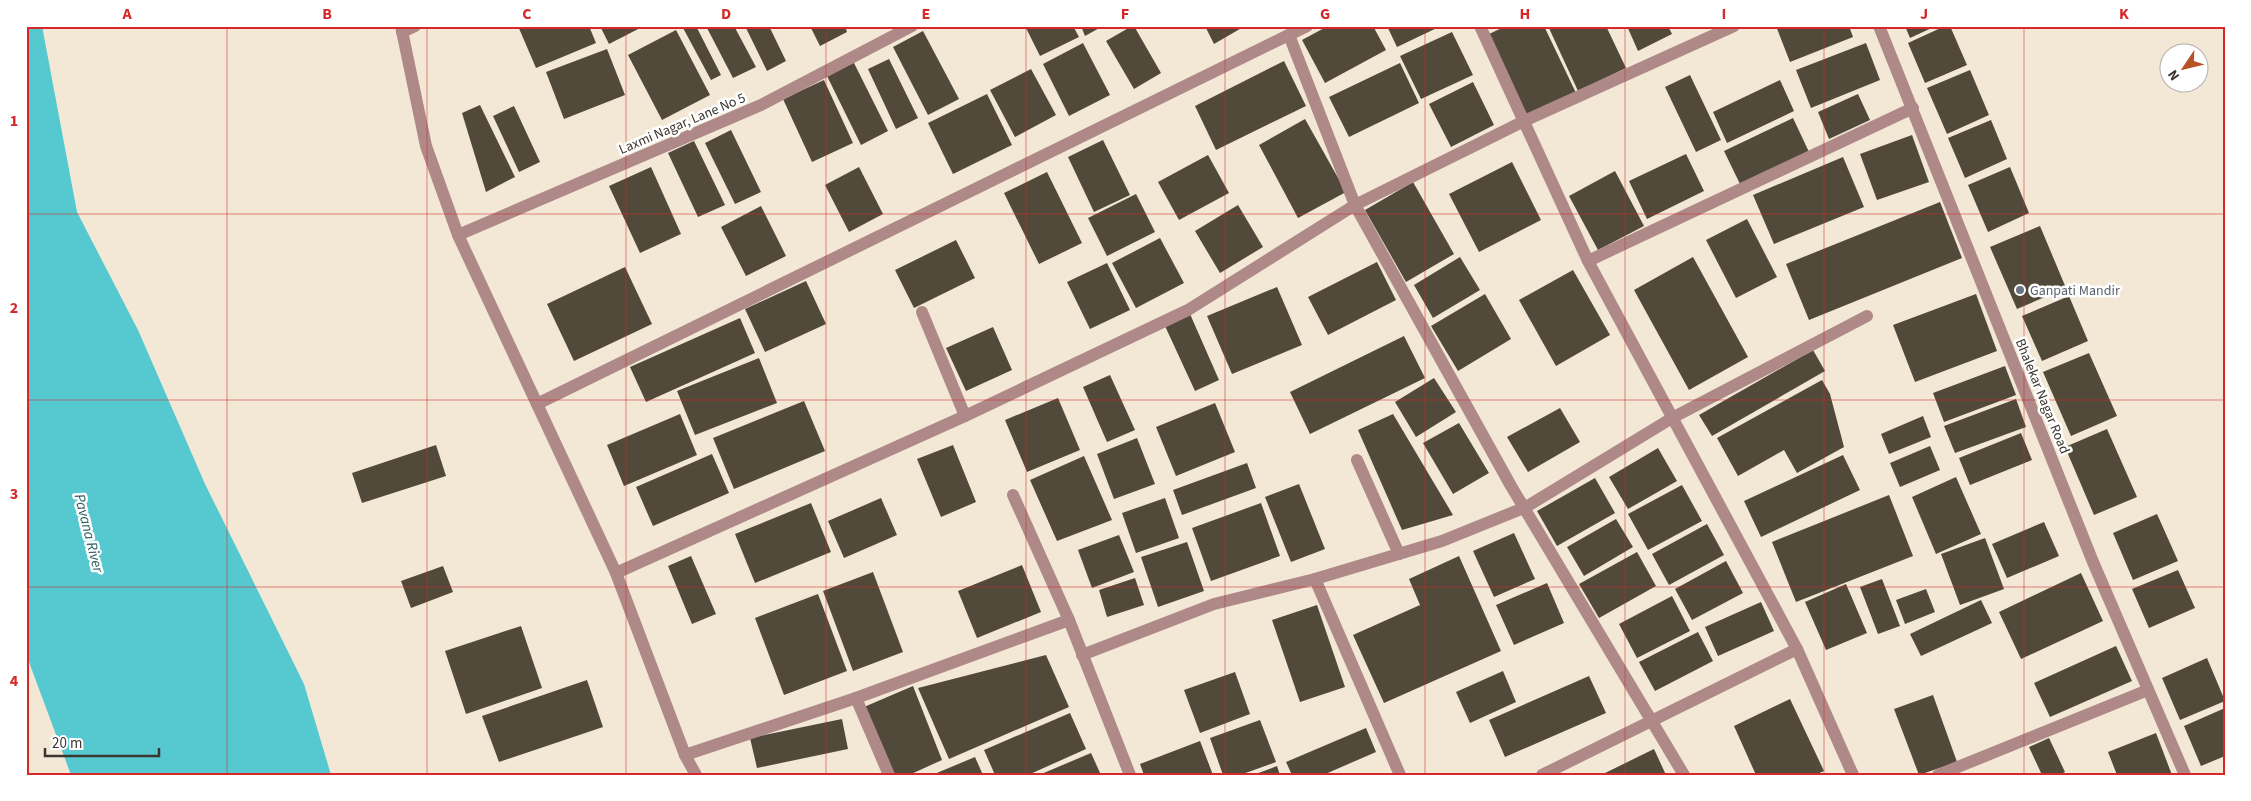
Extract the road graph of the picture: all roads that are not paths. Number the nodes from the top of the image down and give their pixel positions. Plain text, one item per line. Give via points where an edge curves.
1 (415, 26) edge
2 (912, 26) edge
3 (1307, 26) edge
4 (1480, 26) edge
5 (1734, 26) edge
6 (1879, 26) edge
7 (401, 29) edge
8 (1289, 35) junction
9 (1913, 108) junction
10 (1524, 121) junction
11 (1355, 205) junction
12 (458, 235) junction
13 (1588, 261) junction
14 (922, 312) dead end
15 (1868, 316) dead end
16 (537, 404) junction
17 (965, 416) junction
18 (1672, 418) junction
19 (1356, 460) dead end
20 (1013, 495) dead end
21 (1526, 507) junction
22 (1399, 554) junction
23 (616, 573) junction
24 (1315, 579) junction
25 (1069, 620) junction
26 (1797, 649) junction
27 (1082, 655) junction
28 (2148, 690) junction
29 (856, 698) junction
30 (1653, 721) junction
31 (686, 755) junction
32 (696, 775) edge
33 (889, 775) edge
34 (1130, 775) edge
35 (1400, 775) edge
36 (1542, 775) edge
37 (1684, 775) edge
38 (1853, 775) edge
39 (1938, 775) edge
40 (2185, 775) edge

1 - 7 street
2 - 12 street, Laxmi Nagar, Lane No 5 via 760,105
3 - 8 street
4 - 10 street
5 - 10 street
6 - 9 street, Bhalekar Nagar Road
7 - 12 street via 426,146
8 - 11 street
8 - 16 street
9 - 13 street
9 - 28 street, Bhalekar Nagar Road via 2093,562
10 - 11 street
10 - 13 street
11 - 17 street via 1188,310
11 - 21 street via 1511,486
12 - 16 street
13 - 18 street
14 - 17 street
15 - 18 street
16 - 23 street
17 - 23 street
18 - 21 street
18 - 26 street
19 - 22 street
20 - 25 street
21 - 22 street via 1442,541
21 - 30 street
22 - 24 street
23 - 31 street
24 - 27 street via 1214,604
24 - 35 street
25 - 27 street
25 - 29 street
26 - 30 street
26 - 38 street
27 - 34 street
28 - 39 street
28 - 40 street, Bhalekar Nagar Road
29 - 31 street
29 - 33 street
30 - 36 street
30 - 37 street
31 - 32 street

